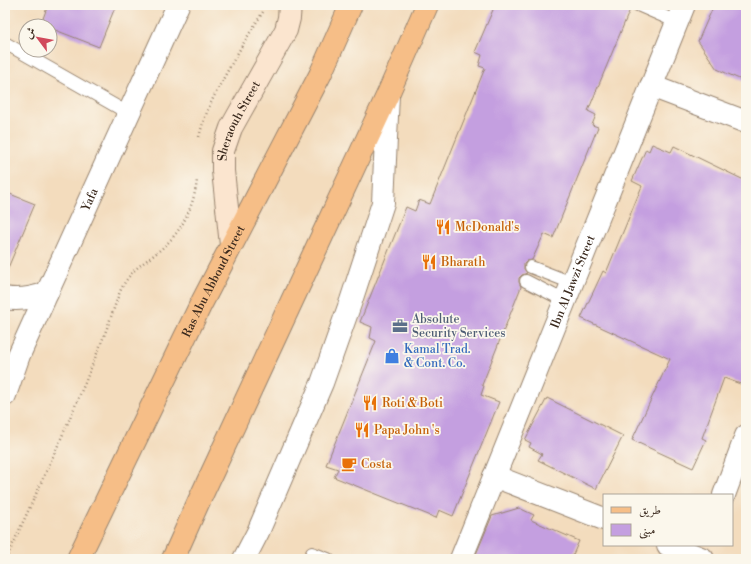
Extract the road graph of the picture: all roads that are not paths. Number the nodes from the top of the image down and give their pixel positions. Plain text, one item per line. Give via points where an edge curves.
1 (178, 5) edge
2 (290, 5) edge
3 (298, 5) edge
4 (351, 5) edge
5 (427, 5) edge
6 (638, 5) edge
7 (681, 13) edge
8 (286, 30) junction
9 (5, 43) edge
10 (651, 86) junction
11 (388, 94) junction
12 (128, 113) junction
13 (746, 122) edge
14 (232, 245) junction
15 (531, 267) dead end
16 (526, 281) dead end
17 (568, 292) junction
18 (47, 293) junction
19 (5, 298) edge
20 (5, 395) edge
21 (746, 436) edge
22 (494, 476) junction
23 (724, 494) edge
24 (603, 519) edge
25 (671, 546) edge
26 (312, 554) dead end
27 (702, 555) edge
28 (245, 558) edge
29 (78, 559) edge
30 (173, 559) edge
31 (328, 559) edge
32 (461, 559) edge

1 - 12 street, Yafa
2 - 8 street, Sheraouh Street
3 - 8 street
4 - 14 main road, Ras Abu Abboud Street via 320,75
5 - 11 main road
6 - 7 lane
7 - 10 street, Ibn Al Jawzi Street
8 - 14 street, Sheraouh Street via 231,128 223,151
9 - 12 lane
10 - 13 street
10 - 17 street, Ibn Al Jawzi Street
11 - 28 street via 382,204 322,383
11 - 30 main road
12 - 18 street, Yafa
14 - 29 main road, Ras Abu Abboud Street
15 - 17 lane
16 - 17 lane
17 - 22 street, Ibn Al Jawzi Street
18 - 19 street via 31,298
18 - 20 street, Yafa via 19,355
21 - 23 street
22 - 24 street
22 - 32 street, Ibn Al Jawzi Street
25 - 27 street
26 - 31 lane

